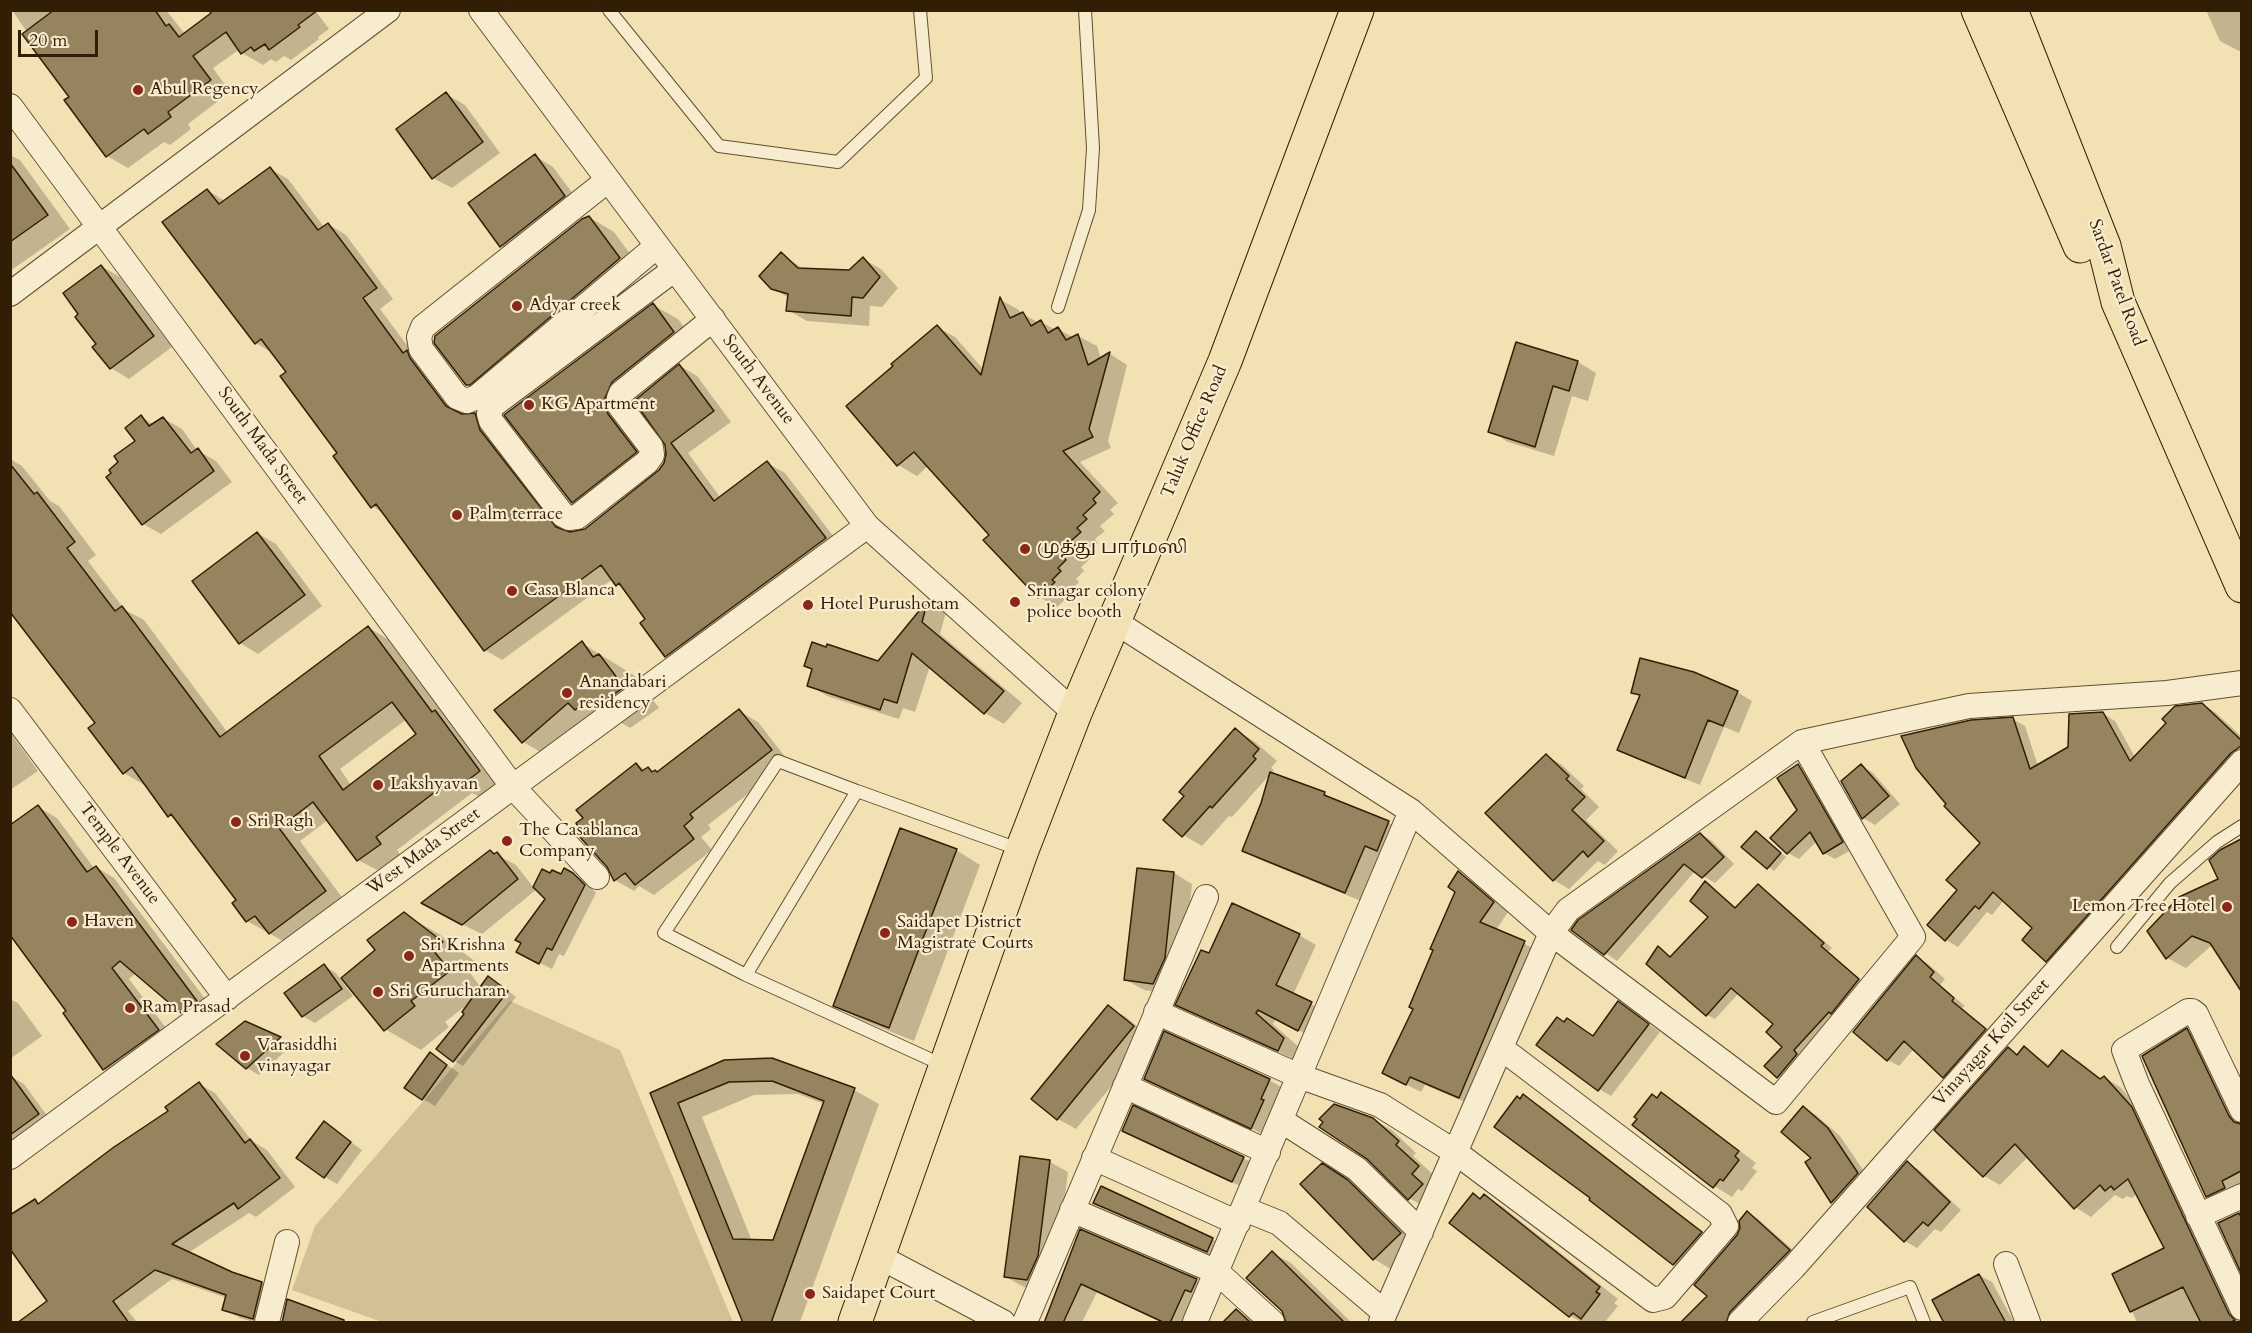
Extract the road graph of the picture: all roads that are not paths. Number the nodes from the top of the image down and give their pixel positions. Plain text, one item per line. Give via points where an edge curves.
1 (388, 10) edge
2 (481, 10) edge
3 (609, 10) edge
4 (920, 10) edge
5 (1086, 10) edge
6 (1357, 10) edge
7 (1978, 10) edge
8 (2011, 10) edge
9 (10, 106) edge
10 (608, 180) junction
11 (100, 227) junction
12 (657, 246) junction
13 (675, 268) junction
14 (10, 294) edge
15 (2118, 302) junction
16 (1058, 307) dead end
17 (713, 320) junction
18 (867, 526) junction
19 (2241, 586) edge
20 (1114, 621) junction
21 (2241, 683) edge
22 (10, 710) edge
23 (1076, 713) junction
24 (1802, 742) junction
25 (2241, 762) edge
26 (513, 787) junction
27 (857, 791) junction
28 (1411, 811) junction
29 (2241, 825) edge
30 (1022, 850) junction
31 (597, 877) dead end
32 (1206, 897) dead end
33 (1551, 933) junction
34 (2117, 947) dead end
35 (746, 975) junction
36 (226, 998) junction
37 (1156, 1012) junction
38 (1501, 1048) junction
39 (945, 1066) junction
40 (1299, 1076) junction
41 (1125, 1086) junction
42 (2241, 1110) edge
43 (1282, 1120) junction
44 (1268, 1152) junction
45 (1455, 1152) junction
46 (10, 1157) edge
47 (1094, 1158) junction
48 (2241, 1196) edge
49 (1072, 1210) junction
50 (1241, 1216) junction
51 (2199, 1216) junction
52 (1421, 1232) junction
53 (287, 1242) dead end
54 (878, 1257) junction
55 (2006, 1264) dead end
56 (1217, 1272) junction
57 (2241, 1308) edge
58 (1383, 1318) edge
59 (1834, 1318) edge
60 (267, 1323) edge
61 (855, 1323) edge
62 (1003, 1323) edge
63 (1025, 1323) edge
64 (1195, 1323) edge
65 (1272, 1323) edge
66 (1740, 1323) edge
67 (1813, 1323) edge
68 (1924, 1323) edge
69 (2028, 1323) edge

1 - 11 street
2 - 10 street, South Avenue
3 - 4 lane via 719,146 838,162 926,78
5 - 16 lane via 1094,148 1089,210
6 - 20 main road, Taluk Office Road via 1225,361
7 - 15 main road via 2084,253
8 - 15 main road, Sardar Patel Road via 2104,246
9 - 11 street, South Mada Street
10 - 12 street, South Avenue
10 - 12 street via 423,327 421,349 457,397 467,401 477,397
11 - 14 street
11 - 26 street, South Mada Street
12 - 13 street, South Avenue
13 - 17 street, South Avenue
13 - 17 street via 492,406 491,422 563,515 577,517 647,462 651,447 619,405 621,393
15 - 19 main road, Sardar Patel Road
17 - 18 street, South Avenue
18 - 23 street, South Avenue
18 - 26 street, West Mada Street
20 - 23 main road, Taluk Office Road
20 - 28 street
21 - 24 street via 2167,693 1969,706
22 - 36 street, Temple Avenue
23 - 30 main road, Taluk Office Road
24 - 33 street via 1568,910
24 - 33 street via 1913,937 1776,1101
25 - 66 street, Vinayagar Koil Street
26 - 31 street, South Mada Street
26 - 36 street, West Mada Street
27 - 30 lane
27 - 35 lane
27 - 35 lane via 778,760 664,933
28 - 33 street
28 - 40 street
29 - 34 lane via 2170,883
30 - 39 main road, Taluk Office Road
32 - 37 street
33 - 38 street
35 - 39 lane
36 - 46 street, West Mada Street
37 - 40 street
37 - 41 street
38 - 45 street
38 - 45 street via 1720,1214 1726,1226 1665,1297 1653,1300
39 - 54 main road, Taluk Office Road
40 - 43 street
40 - 45 street via 1380,1105
41 - 44 street
41 - 47 street
42 - 51 street via 2192,1011 2124,1050
43 - 44 street
43 - 52 street via 1357,1169
44 - 50 street
45 - 52 street
47 - 49 street
47 - 50 street
48 - 51 street
49 - 56 street
49 - 63 street
50 - 56 street
50 - 58 street via 1279,1223
51 - 57 street
52 - 58 street
53 - 60 street
54 - 61 main road
54 - 62 street
55 - 69 street
56 - 64 street
56 - 65 street
59 - 67 lane
59 - 68 lane via 1910,1287

